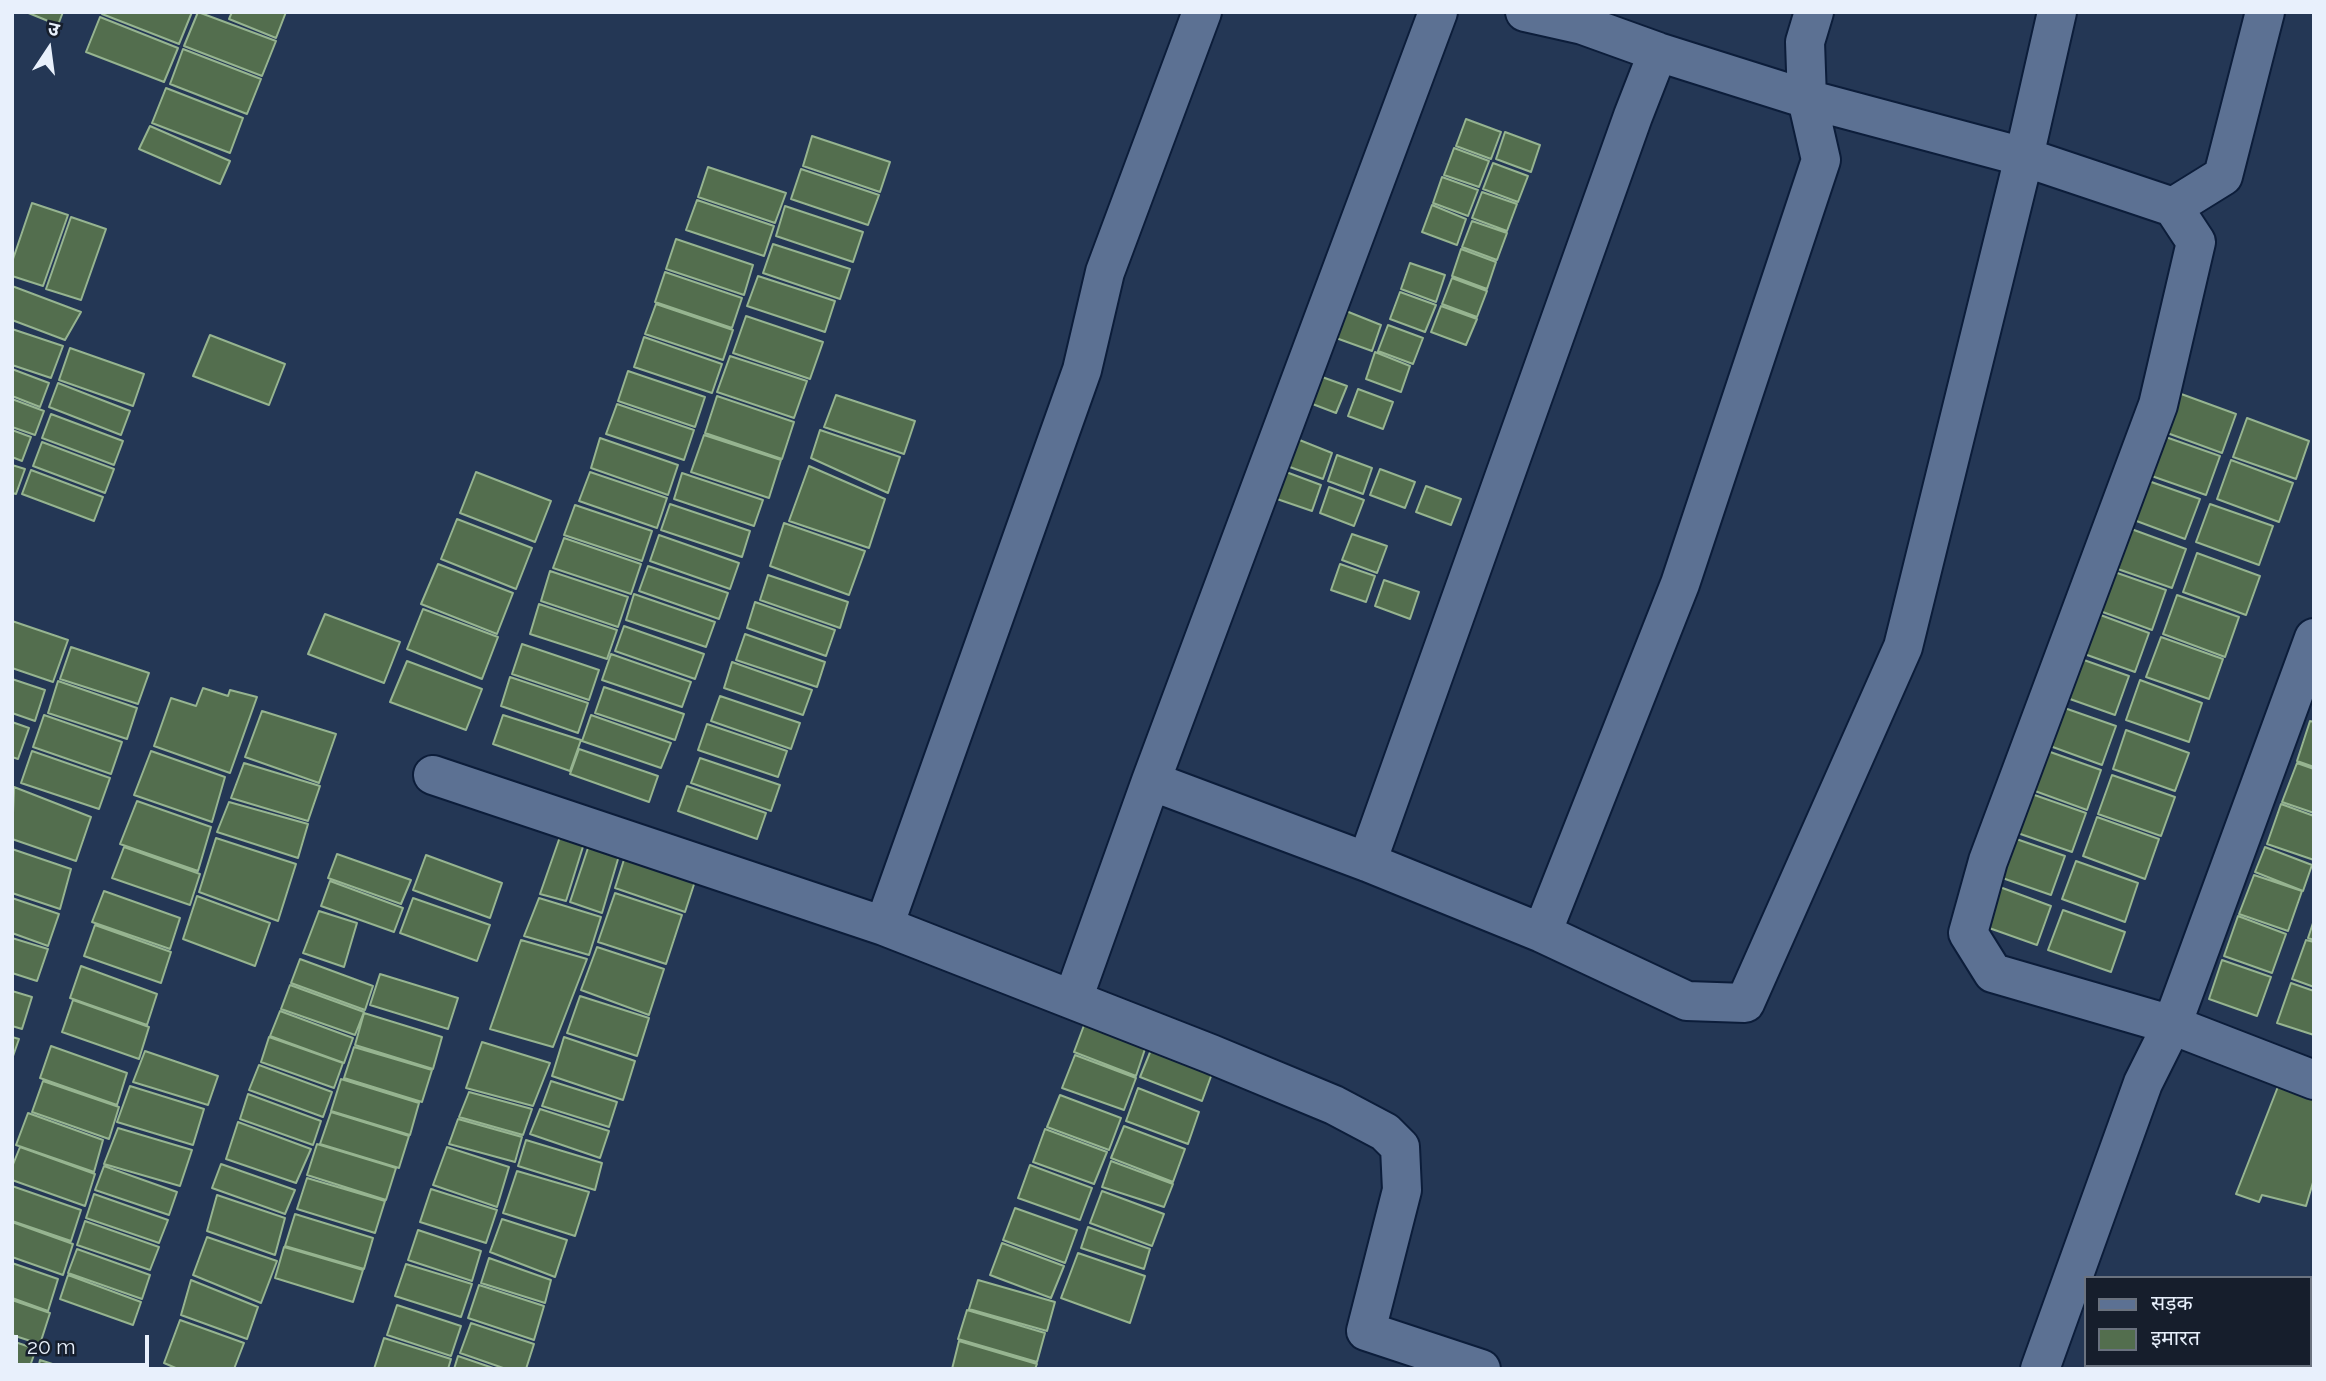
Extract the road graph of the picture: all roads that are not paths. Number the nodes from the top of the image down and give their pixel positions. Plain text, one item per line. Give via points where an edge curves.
1 (1202, 12) edge
2 (1438, 12) edge
3 (1525, 12) edge
4 (1814, 12) edge
5 (2057, 12) edge
6 (2266, 12) edge
7 (1585, 18) edge
8 (1658, 52) junction
9 (1807, 99) junction
10 (2024, 157) junction
11 (2174, 207) junction
12 (2314, 638) edge
13 (433, 775) dead end
14 (1151, 781) junction
15 (1367, 862) junction
16 (884, 926) junction
17 (1542, 933) junction
18 (1073, 999) junction
19 (2172, 1025) junction
20 (2314, 1080) edge
21 (1481, 1369) edge
22 (2040, 1369) edge

1 - 16 street via 1105,272 1082,370
2 - 14 street
3 - 7 street
4 - 9 street via 1805,42
5 - 10 street
6 - 11 street via 2223,176
7 - 8 street
8 - 9 street
8 - 15 street
9 - 10 street
9 - 17 street via 1821,159 1680,584
10 - 11 street
10 - 17 street via 1903,647 1745,1003 1687,1001
11 - 19 street via 2196,242 2158,405 1988,861 1968,933 1993,973
12 - 19 street
13 - 16 street
14 - 15 street
14 - 18 street
15 - 17 street
16 - 18 street
18 - 21 street via 1334,1105 1385,1132 1401,1147 1402,1190 1366,1331
19 - 20 street
19 - 22 street via 2143,1083

